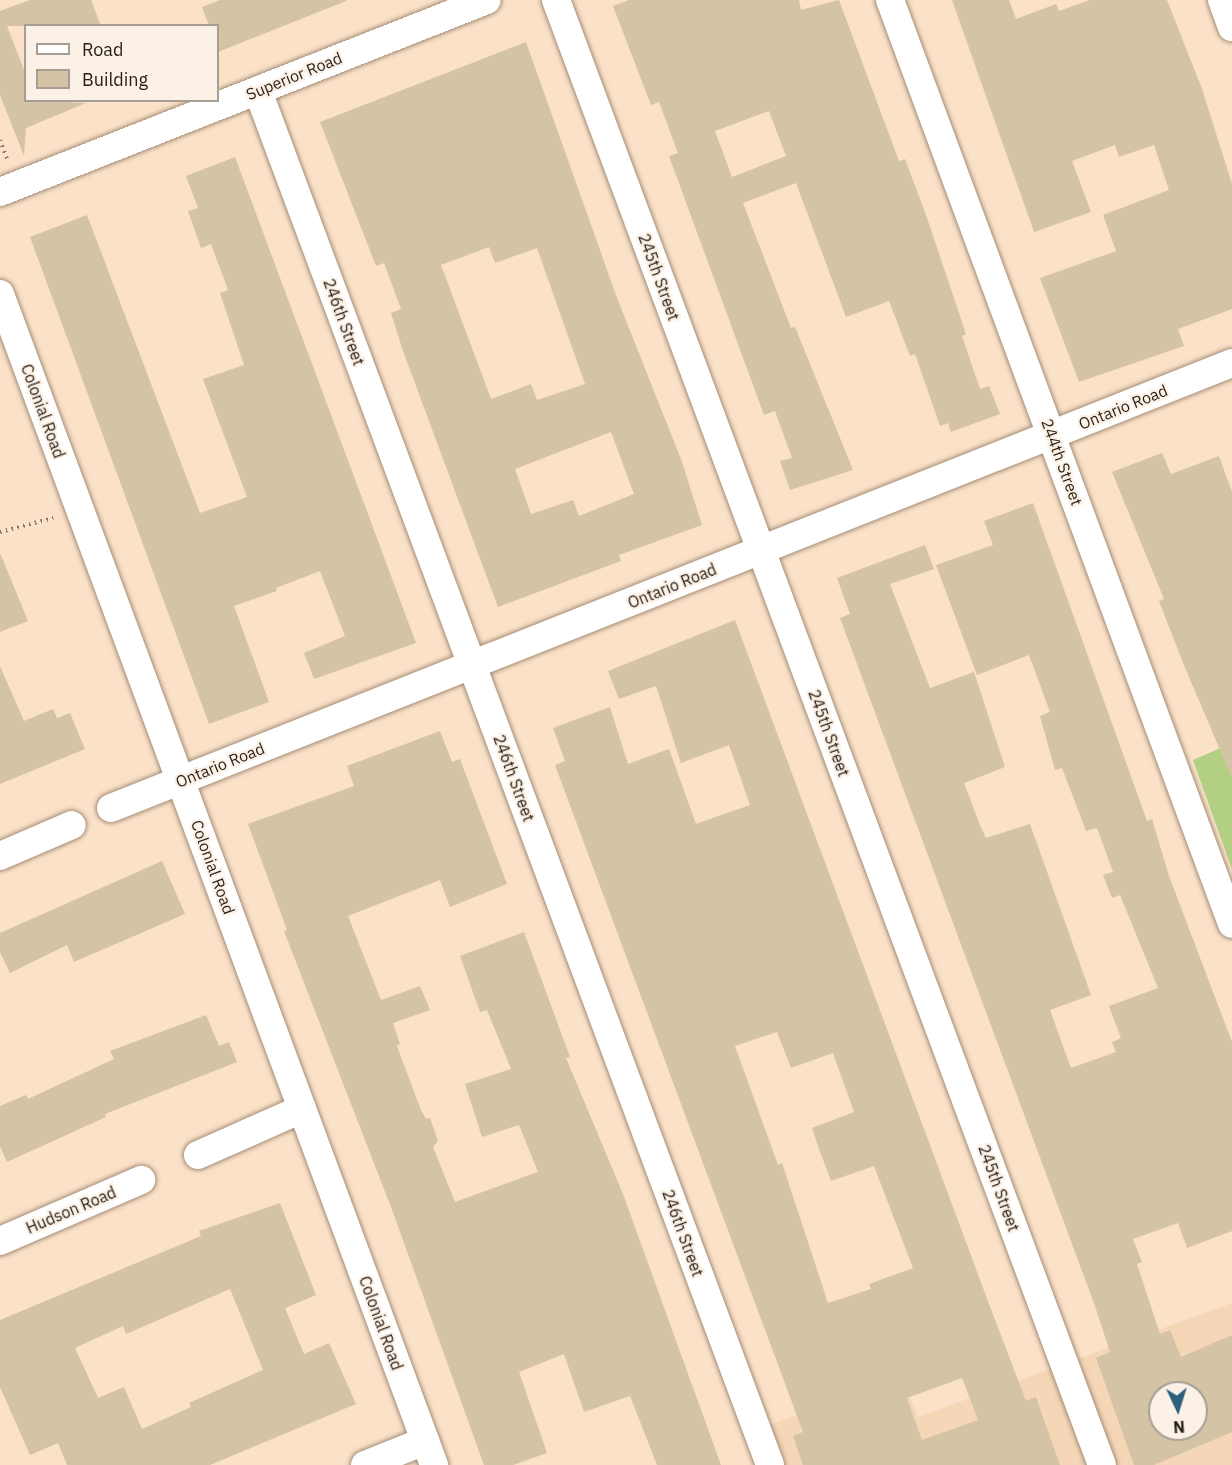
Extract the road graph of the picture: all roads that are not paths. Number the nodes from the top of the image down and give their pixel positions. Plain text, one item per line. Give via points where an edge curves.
1 (487, 0) edge
2 (556, 0) edge
3 (890, 0) edge
4 (1222, 0) edge
5 (1232, 27) edge
6 (258, 91) junction
7 (6, 180) edge
8 (0, 294) edge
9 (1232, 363) edge
10 (1052, 435) junction
11 (760, 550) junction
12 (471, 665) junction
13 (181, 780) junction
14 (111, 807) dead end
15 (72, 825) dead end
16 (0, 856) edge
17 (1232, 924) edge
18 (302, 1109) junction
19 (198, 1155) dead end
20 (141, 1179) dead end
21 (0, 1241) edge
22 (430, 1453) edge
23 (365, 1465) edge
24 (770, 1465) edge
25 (1102, 1465) edge

1 - 6 street, Superior Road
2 - 11 street, 245th Street
3 - 10 street, 244th Street
4 - 5 street
6 - 7 street, Superior Road
6 - 12 street, 246th Street
8 - 13 street, Colonial Road
9 - 10 street, Ontario Road
10 - 11 street, Ontario Road
10 - 17 street, 244th Street
11 - 12 street, Ontario Road
11 - 25 street, 245th Street
12 - 13 street, Ontario Road
12 - 24 street, 246th Street
13 - 14 street, Ontario Road
13 - 18 street, Colonial Road
15 - 16 street
18 - 19 street
18 - 22 street, Colonial Road
20 - 21 street, Hudson Road
22 - 23 street

